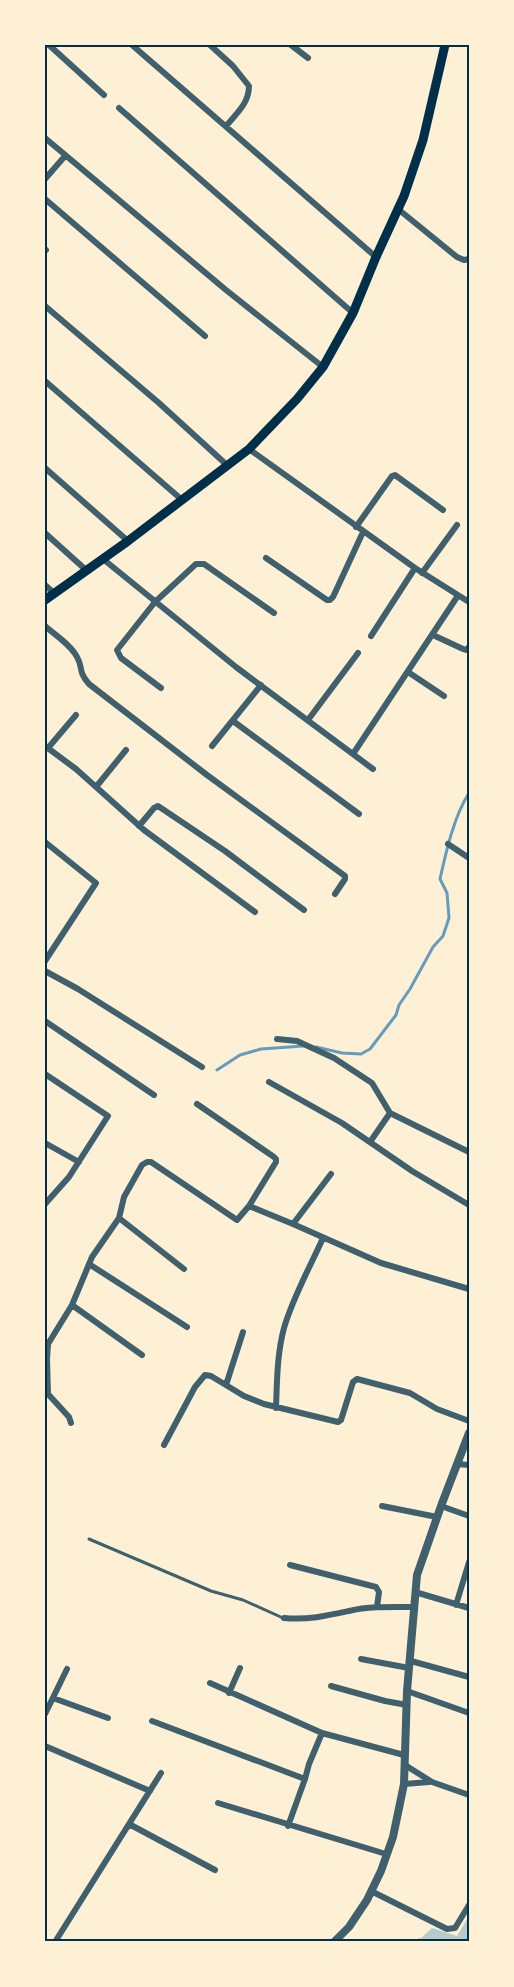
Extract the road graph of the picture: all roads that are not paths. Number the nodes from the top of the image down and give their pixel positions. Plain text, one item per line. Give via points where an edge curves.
1 (49, 45) edge
2 (132, 45) edge
3 (210, 45) edge
4 (291, 45) edge
5 (445, 45) edge
6 (308, 58) dead end
7 (104, 95) dead end
8 (119, 108) dead end
9 (226, 126) junction
10 (45, 138) edge
11 (65, 156) junction
12 (45, 179) edge
13 (45, 199) edge
14 (398, 209) junction
15 (376, 257) junction
16 (469, 259) edge
17 (45, 306) edge
18 (353, 313) junction
19 (205, 336) dead end
20 (323, 366) junction
21 (45, 381) edge
22 (249, 449) junction
23 (228, 466) junction
24 (45, 468) edge
25 (181, 499) junction
26 (443, 510) dead end
27 (457, 525) dead end
28 (356, 527) junction
29 (363, 532) junction
30 (45, 534) edge
31 (128, 541) junction
32 (266, 558) dead end
33 (103, 559) junction
34 (415, 568) junction
35 (86, 570) junction
36 (422, 573) junction
37 (45, 585) edge
38 (54, 593) junction
39 (458, 597) junction
40 (45, 600) edge
41 (155, 602) junction
42 (469, 602) edge
43 (274, 613) dead end
44 (45, 626) edge
45 (434, 634) junction
46 (371, 636) dead end
47 (469, 647) edge
48 (358, 653) dead end
49 (408, 672) junction
50 (261, 685) junction
51 (162, 688) dead end
52 (444, 696) dead end
53 (76, 715) dead end
54 (308, 720) junction
55 (233, 721) junction
56 (212, 746) dead end
57 (47, 747) edge
58 (126, 750) dead end
59 (353, 754) junction
60 (374, 769) dead end
61 (96, 787) junction
62 (359, 814) dead end
63 (140, 826) junction
64 (45, 842) edge
65 (448, 844) dead end
66 (469, 858) edge
67 (335, 894) dead end
68 (304, 910) dead end
69 (255, 912) dead end
70 (45, 962) edge
71 (45, 971) edge
72 (45, 1021) edge
73 (277, 1039) dead end
74 (202, 1066) dead end
75 (45, 1074) edge
76 (269, 1082) dead end
77 (154, 1095) dead end
78 (197, 1104) dead end
79 (390, 1113) junction
80 (370, 1142) junction
81 (45, 1143) edge
82 (469, 1152) edge
83 (79, 1162) junction
84 (331, 1174) dead end
85 (45, 1204) edge
86 (469, 1205) edge
87 (249, 1206) junction
88 (119, 1218) junction
89 (293, 1224) junction
90 (323, 1238) junction
91 (88, 1264) junction
92 (184, 1269) dead end
93 (469, 1289) edge
94 (72, 1305) junction
95 (187, 1327) dead end
96 (243, 1332) dead end
97 (142, 1355) dead end
98 (226, 1385) junction
99 (276, 1407) junction
100 (469, 1421) edge
101 (71, 1423) dead end
102 (469, 1433) edge
103 (164, 1445) dead end
104 (457, 1464) junction
105 (469, 1465) edge
106 (382, 1506) dead end
107 (441, 1506) junction
108 (437, 1516) junction
109 (469, 1516) edge
110 (89, 1539) dead end
111 (469, 1562) edge
112 (290, 1564) dead end
113 (415, 1592) junction
114 (456, 1605) junction
115 (377, 1607) junction
116 (414, 1607) junction
117 (469, 1608) edge
118 (284, 1618) joint
119 (361, 1659) dead end
120 (410, 1665) junction
121 (240, 1668) dead end
122 (67, 1669) dead end
123 (469, 1677) edge
124 (210, 1683) dead end
125 (331, 1686) dead end
126 (407, 1691) junction
127 (229, 1693) junction
128 (53, 1698) junction
129 (407, 1705) junction
130 (469, 1713) edge
131 (45, 1714) edge
132 (108, 1718) dead end
133 (153, 1721) dead end
134 (322, 1733) junction
135 (45, 1746) edge
136 (405, 1760) junction
137 (161, 1773) dead end
138 (305, 1779) junction
139 (432, 1782) junction
140 (404, 1784) junction
141 (150, 1791) junction
142 (469, 1795) edge
143 (218, 1803) dead end
144 (129, 1824) junction
145 (288, 1826) junction
146 (386, 1854) junction
147 (215, 1870) dead end
148 (371, 1891) junction
149 (469, 1905) edge
150 (55, 1942) edge
151 (334, 1942) edge

1 - 7 street
2 - 9 street
3 - 9 street via 249,86 248,99
4 - 6 street
5 - 14 main road via 423,140
8 - 18 street
9 - 15 street
10 - 11 street
11 - 12 street
11 - 20 street
13 - 19 street
14 - 15 main road
14 - 16 street via 457,257
15 - 18 main road
17 - 23 street
18 - 20 main road
20 - 22 main road
21 - 25 street
22 - 23 main road
22 - 28 street
23 - 25 main road
24 - 31 street
25 - 31 main road
26 - 28 street via 395,475
27 - 36 street
28 - 29 street
29 - 32 street via 330,600
29 - 34 street
30 - 35 street
31 - 33 main road
33 - 35 main road
33 - 41 street
34 - 36 street
34 - 46 street
35 - 38 main road
36 - 39 street
37 - 38 street
38 - 40 main road
39 - 42 street
39 - 45 street
41 - 43 street via 201,563
41 - 50 street
41 - 51 street via 117,650 121,658
44 - 67 street via 76,655 81,676 89,684 346,877
45 - 47 street via 465,650
45 - 49 street
48 - 54 street
49 - 52 street
49 - 59 street
50 - 54 street
50 - 55 street
53 - 57 street
54 - 59 street
55 - 56 street
55 - 62 street
57 - 61 street
58 - 61 street
59 - 60 street
61 - 63 street
63 - 68 street via 158,806
63 - 69 street
64 - 70 street via 96,884
65 - 66 street
71 - 74 street
72 - 77 street
73 - 79 street via 309,1045 367,1079
75 - 83 street via 108,1116
76 - 80 street
78 - 87 street via 276,1159
79 - 80 street
79 - 82 street
80 - 86 street
81 - 83 street
83 - 85 street
84 - 89 street
87 - 88 street via 237,1220 149,1161 142,1165 128,1189
87 - 89 street
88 - 91 street
88 - 92 street
89 - 90 street
90 - 93 street via 381,1263
90 - 99 street via 284,1329
91 - 94 street
91 - 95 street
94 - 97 street
94 - 101 street via 48,1344 46,1359 48,1394
96 - 98 street
98 - 99 street
98 - 103 street via 209,1375 201,1378
99 - 100 street via 338,1422 357,1379 410,1393
102 - 104 street
104 - 105 street
104 - 107 street
106 - 108 street
107 - 108 street
107 - 109 street
108 - 113 street
110 - 118 lane
111 - 114 street
112 - 115 street via 374,1586 379,1589
113 - 114 street
113 - 116 street
114 - 117 street
115 - 116 street
115 - 118 street via 317,1618
116 - 120 street
119 - 120 street
120 - 123 street
120 - 126 street
121 - 127 street
122 - 128 street
124 - 127 street
125 - 129 street
126 - 129 street
126 - 130 street
127 - 134 street
128 - 131 street
128 - 132 street
129 - 136 street
133 - 138 street
134 - 136 street
134 - 138 street
135 - 141 street
136 - 139 street
136 - 140 street
137 - 141 street
138 - 145 street
139 - 140 street
139 - 142 street
140 - 146 street
141 - 144 street
143 - 145 street
144 - 147 street
144 - 150 street
145 - 146 street
146 - 148 street
148 - 149 street via 447,1929 455,1928
148 - 151 street via 360,1912

